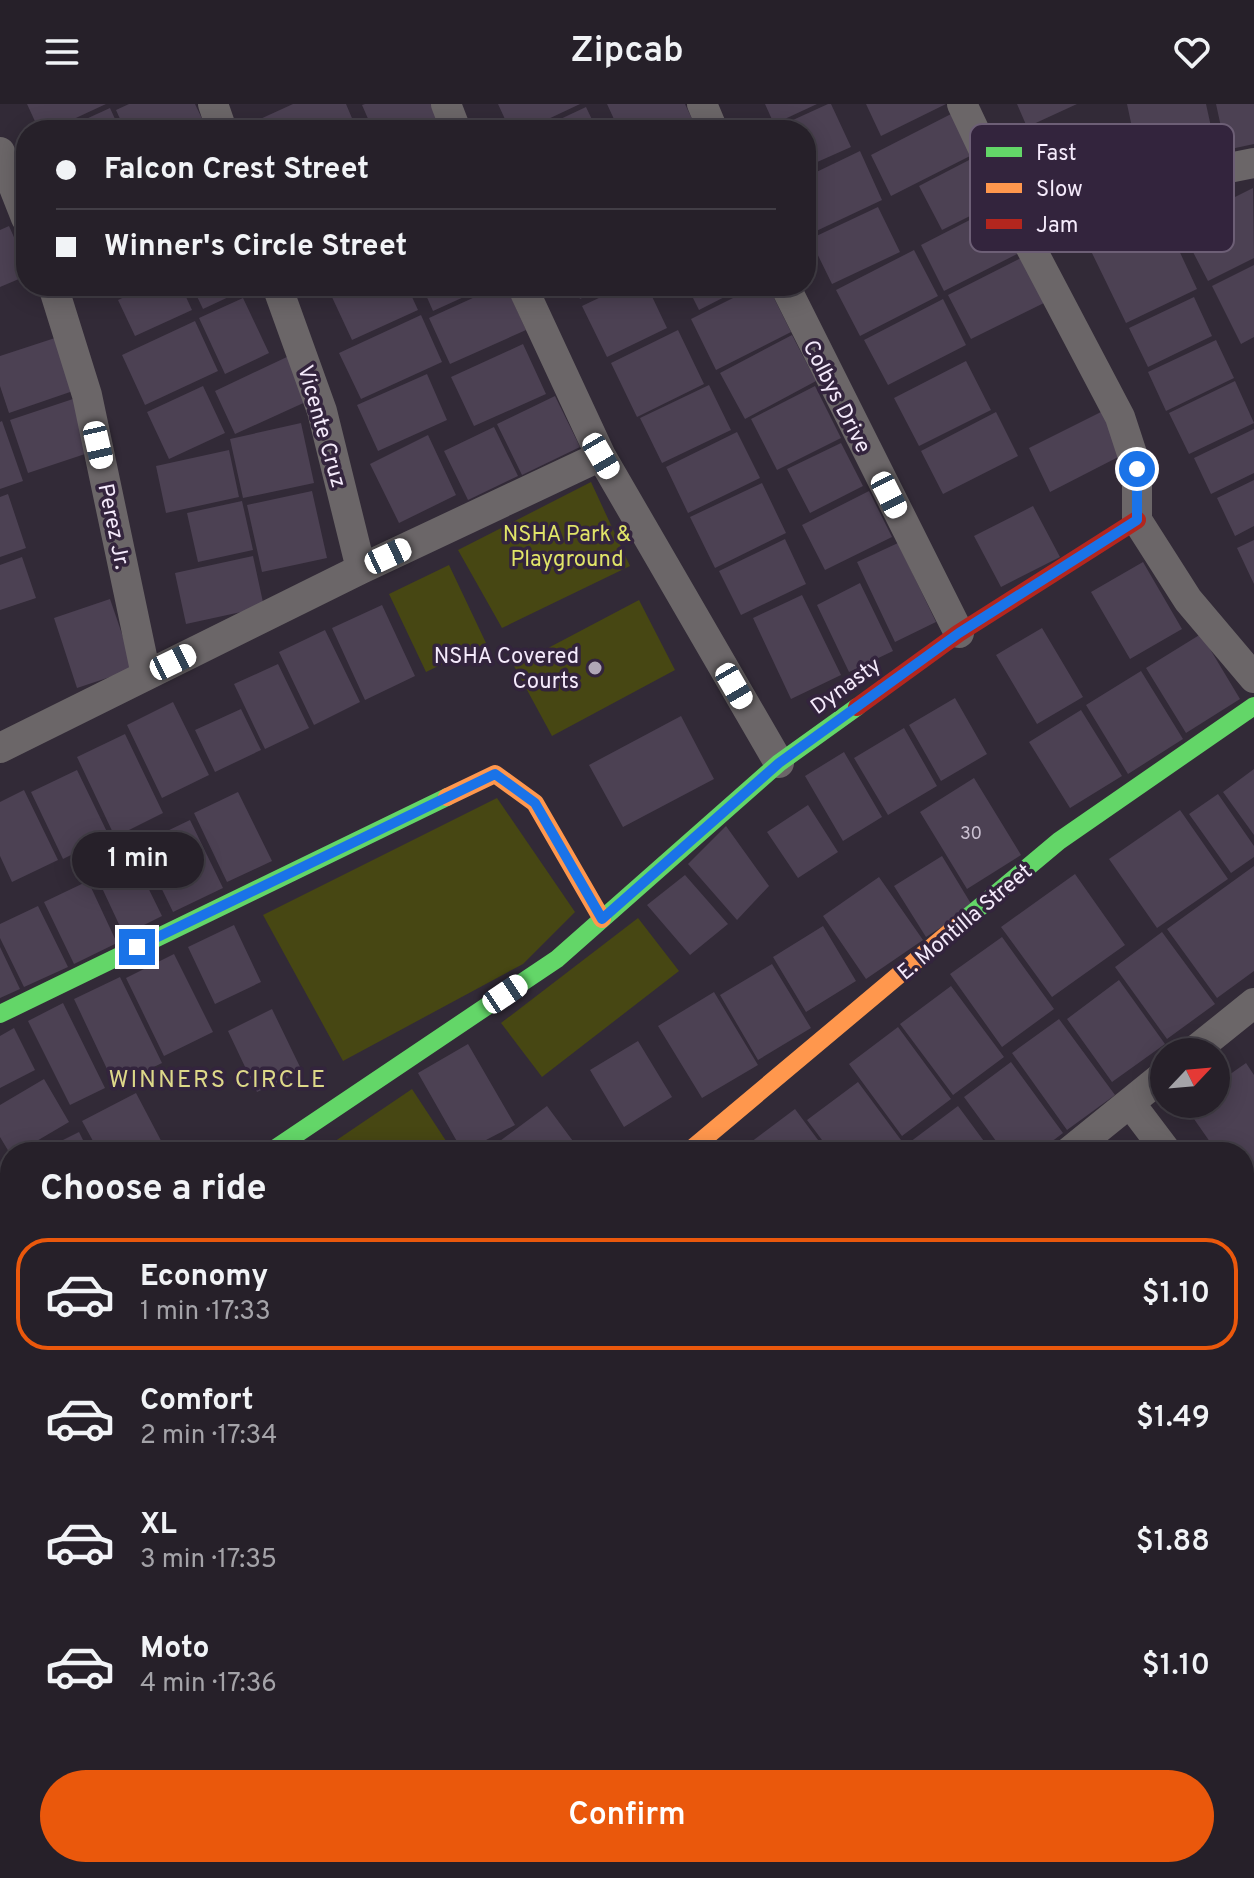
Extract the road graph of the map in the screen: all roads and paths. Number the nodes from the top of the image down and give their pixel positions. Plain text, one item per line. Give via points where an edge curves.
1 (962, 104) edge
2 (971, 124) edge
3 (0, 152) edge
4 (1254, 163) edge
5 (1234, 167) edge
6 (16, 193) edge
7 (1033, 252) edge
8 (56, 296) edge
9 (281, 296) edge
10 (527, 296) edge
11 (790, 296) edge
12 (601, 456) junction
13 (1137, 520) junction
14 (361, 569) junction
15 (959, 633) junction
16 (146, 675) junction
17 (1254, 678) edge
18 (1254, 706) edge
19 (0, 748) edge
20 (779, 763) junction
21 (602, 919) junction
22 (1254, 1003) edge
23 (0, 1014) edge
24 (1210, 1038) edge
25 (1150, 1087) edge
26 (1130, 1103) junction
27 (285, 1142) edge
28 (700, 1142) edge
29 (1081, 1142) edge
30 (1159, 1142) edge

1 - 2 street
3 - 6 street
4 - 5 street
7 - 13 street via 1120,417 1137,469
8 - 16 street, Perez Jr. via 87,395
9 - 14 street, Vicente Cruz via 322,411
10 - 12 street
11 - 15 street, Colbys Drive
12 - 14 street
12 - 20 street
13 - 15 street, Dynasty
13 - 17 street via 1188,600
14 - 16 street
15 - 20 street, Dynasty
16 - 19 street
18 - 28 street, E. Montilla Street via 1059,841
20 - 21 street, Dynasty
21 - 23 street via 535,803 495,774
21 - 27 street, Dynasty via 557,959
22 - 24 street
25 - 26 street
26 - 29 street
26 - 30 street

